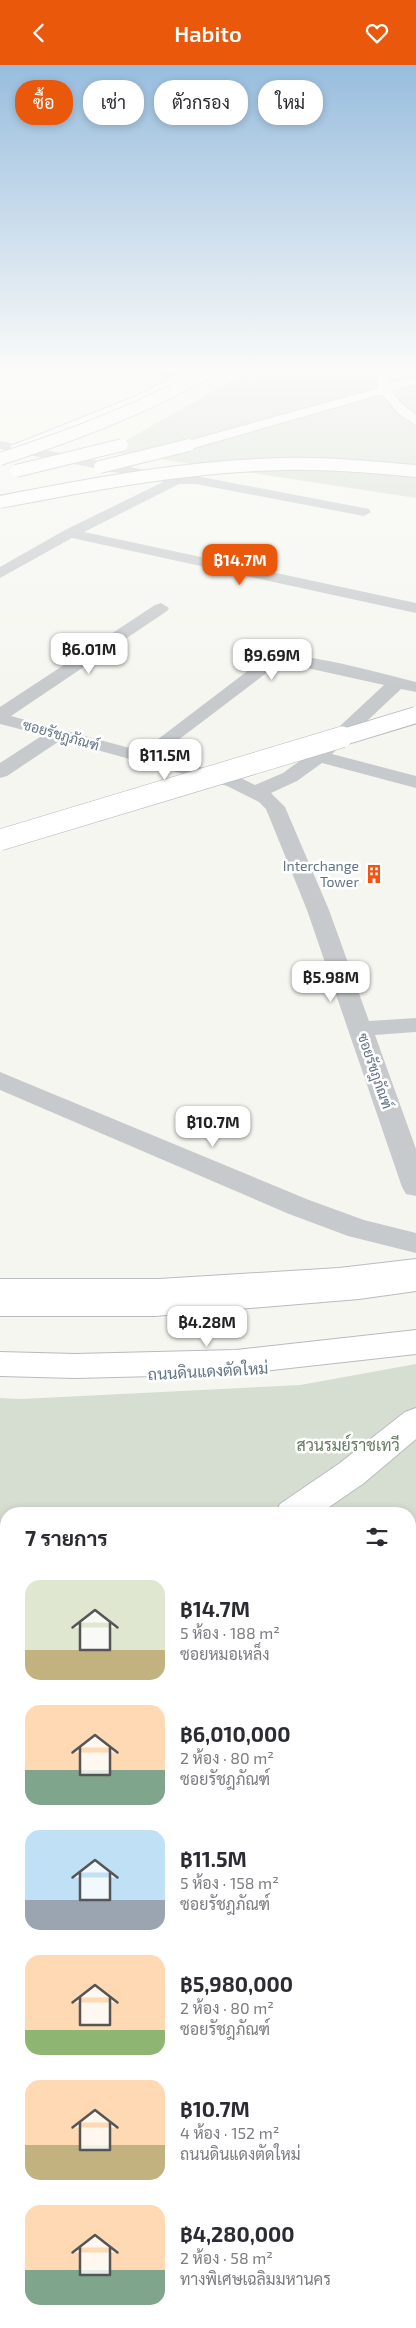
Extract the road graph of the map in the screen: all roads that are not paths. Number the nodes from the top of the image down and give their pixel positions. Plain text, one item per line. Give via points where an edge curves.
1 (64, 477) edge
2 (144, 477) edge
3 (160, 477) edge
4 (177, 480) junction
5 (0, 492) edge
6 (0, 502) edge
7 (364, 512) dead end
8 (70, 533) junction
9 (2, 570) edge
10 (161, 608) dead end
11 (416, 608) edge
12 (397, 683) junction
13 (416, 687) edge
14 (416, 715) edge
15 (0, 717) edge
16 (18, 723) junction
17 (0, 735) edge
18 (56, 735) junction
19 (162, 743) dead end
20 (319, 756) junction
21 (0, 772) edge
22 (416, 782) edge
23 (256, 792) junction
24 (0, 840) edge
25 (416, 1025) edge
26 (360, 1029) junction
27 (0, 1080) edge
28 (416, 1187) edge
29 (416, 1243) edge
30 (416, 1270) edge
31 (416, 1280) edge
32 (0, 1291) edge
33 (0, 1305) edge
34 (416, 1342) edge
35 (416, 1352) edge
36 (0, 1364) edge
37 (0, 1373) edge
38 (416, 1421) edge
39 (302, 1507) edge

1 - 5 main road, bridge
2 - 6 main road, bridge
3 - 4 street
4 - 7 street via 196,480
4 - 8 street
8 - 9 street
8 - 11 street
10 - 15 street
12 - 13 street
12 - 19 street via 298,661 273,660
12 - 20 street
14 - 24 main road, bridge
15 - 16 street, ซอยรัชฎภัณฑ์
16 - 17 street
16 - 18 street, ซอยรัชฎภัณฑ์
18 - 21 street
18 - 23 street, ซอยรัชฎภัณฑ์ via 234,783
20 - 22 street
20 - 23 street via 290,777
23 - 26 street, ซอยรัชฎภัณฑ์ via 276,807 318,910
25 - 26 street
26 - 28 street, ซอยรัชฎภัณฑ์
27 - 29 street via 299,1207 358,1229
30 - 32 main road via 339,1279 159,1290
31 - 33 main road via 360,1288 155,1305
34 - 36 main road via 236,1362 75,1366
35 - 37 main road, ถนนดินแดงตัดใหม่ via 296,1367 102,1376
38 - 39 main road via 352,1473

